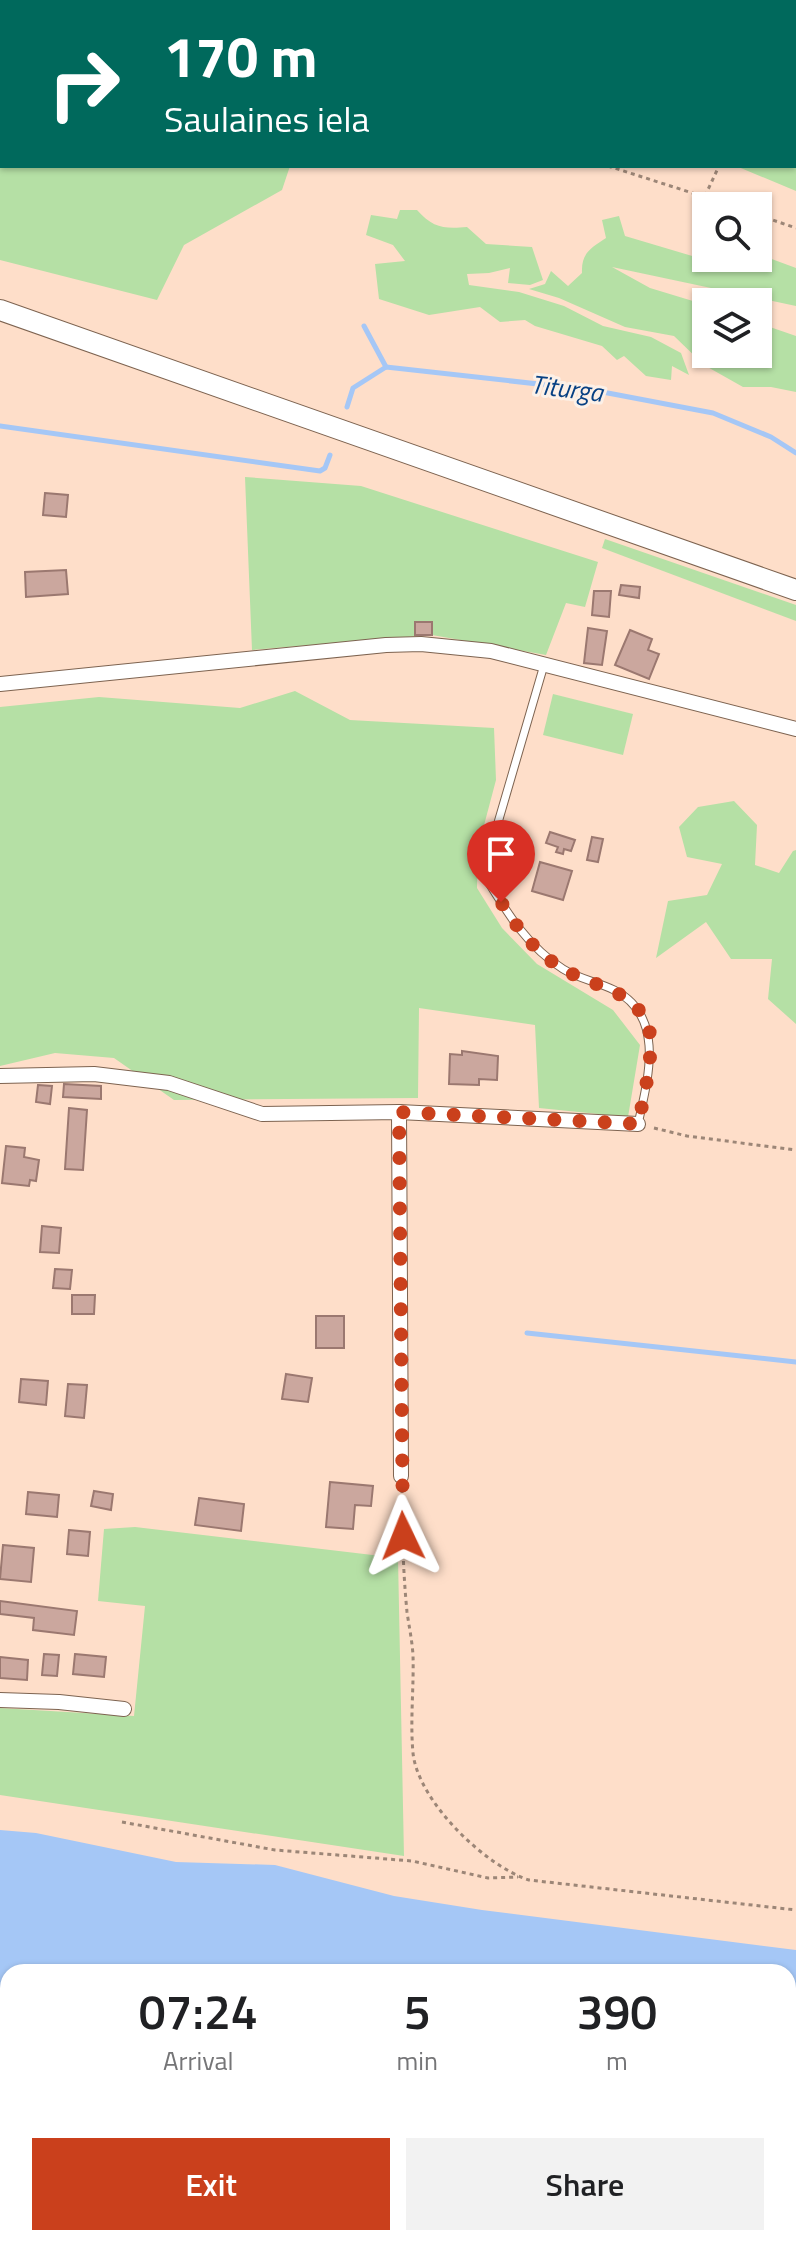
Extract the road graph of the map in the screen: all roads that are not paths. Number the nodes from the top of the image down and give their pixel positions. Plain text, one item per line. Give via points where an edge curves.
1 (0, 310) edge
2 (796, 590) edge
3 (544, 665) junction
4 (0, 684) edge
5 (796, 729) edge
6 (0, 1076) edge
7 (399, 1112) junction
8 (638, 1124) joint
9 (401, 1476) road end
10 (0, 1700) edge
11 (124, 1709) dead end

1 - 2 main road
3 - 4 street via 491,651 421,644
3 - 5 street
3 - 8 lane via 497,826 487,880 538,950 564,970 616,991 648,1027 649,1072
6 - 7 street via 94,1074 169,1083 262,1114
7 - 8 street
7 - 9 street
10 - 11 street

